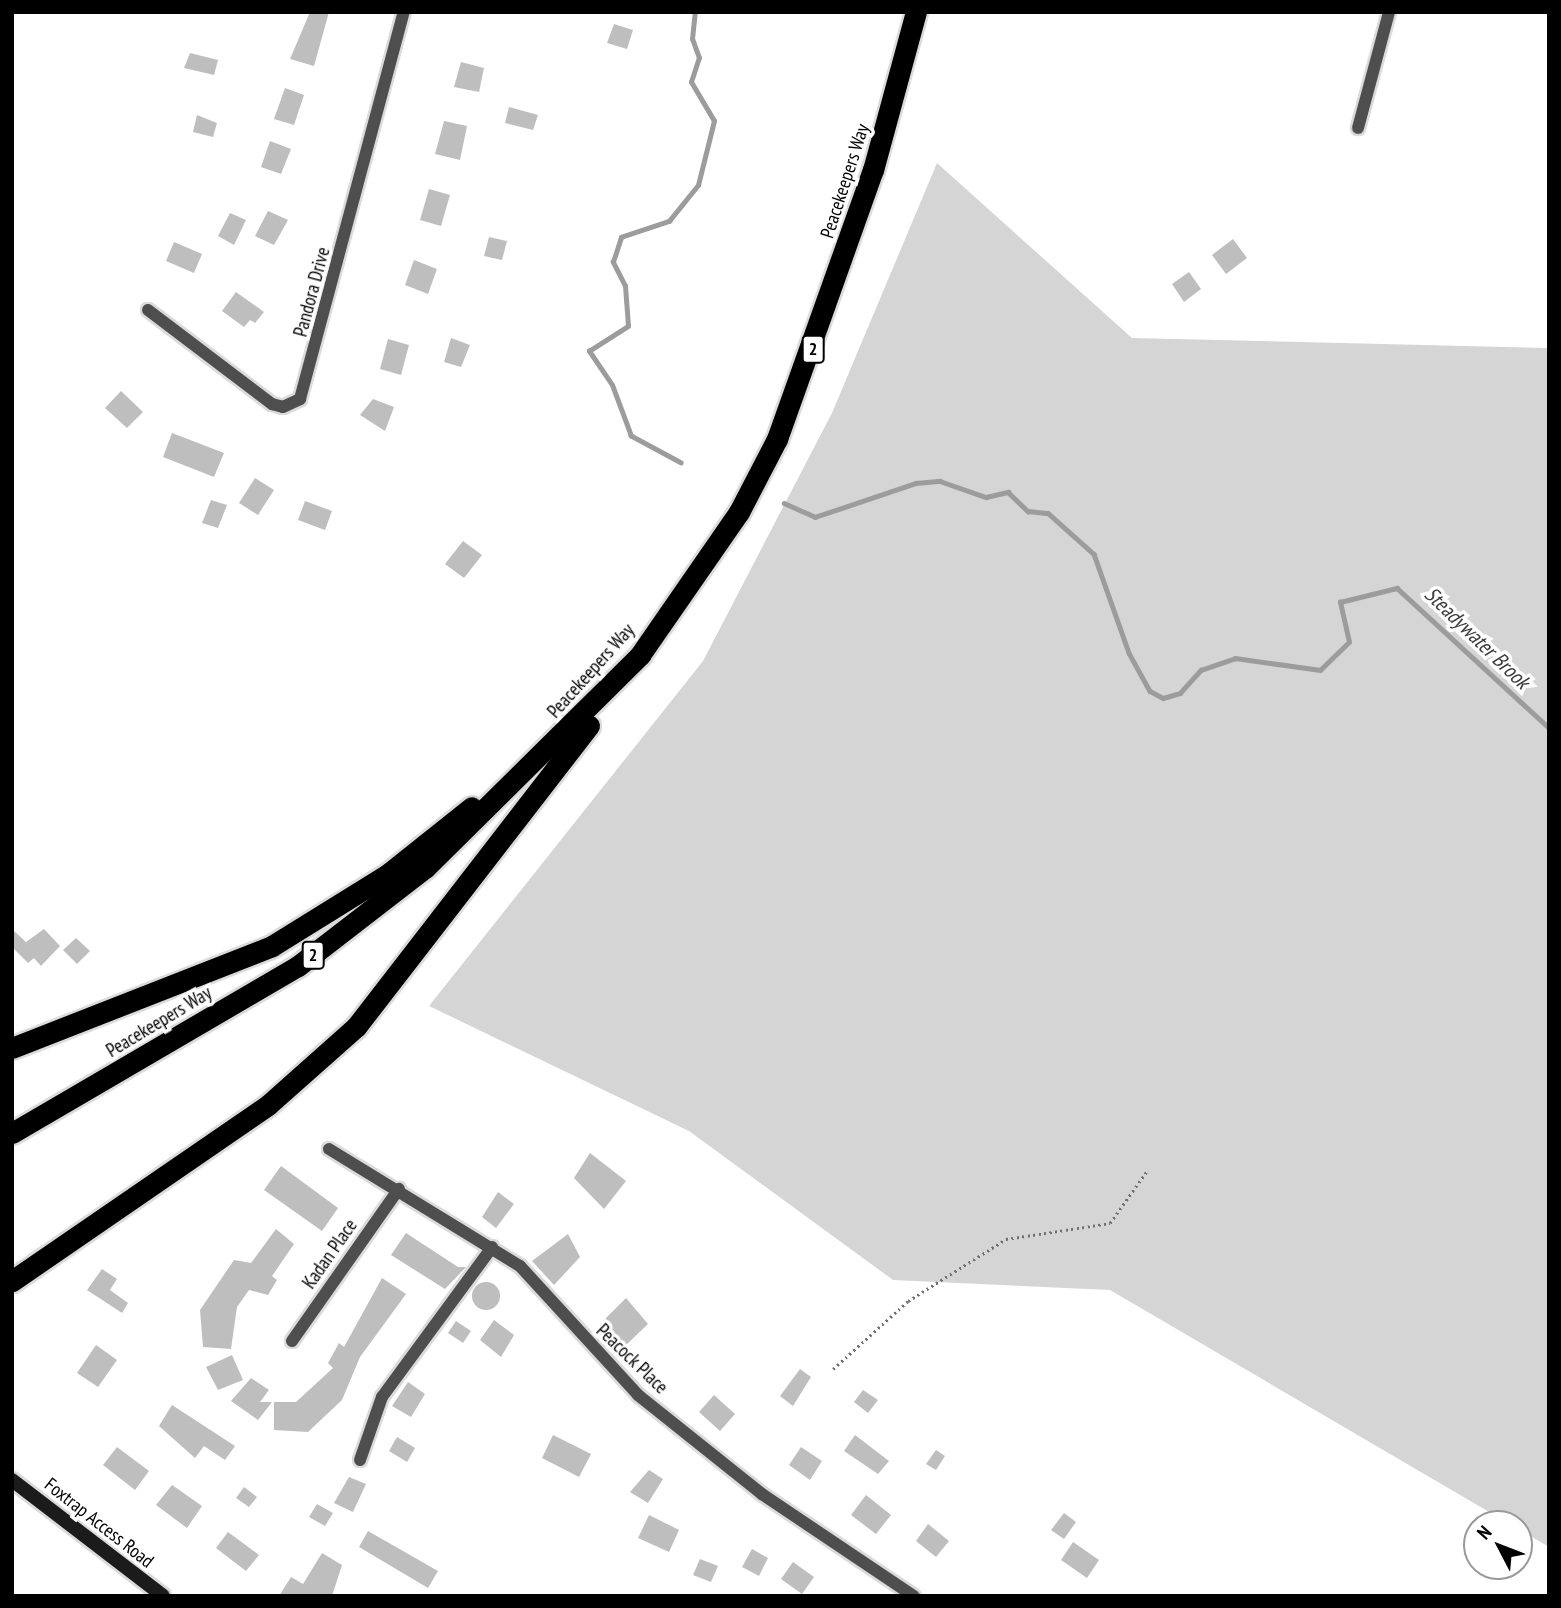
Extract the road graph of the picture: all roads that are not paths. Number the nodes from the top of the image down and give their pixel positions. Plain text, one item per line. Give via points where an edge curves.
1 (404, 12) edge
2 (916, 12) edge
3 (1389, 12) edge
4 (1358, 128) dead end
5 (148, 310) dead end
6 (640, 654) junction
7 (575, 725) junction
8 (12, 1048) edge
9 (12, 1133) edge
10 (329, 1149) dead end
11 (399, 1189) junction
12 (492, 1247) junction
13 (12, 1281) edge
14 (292, 1341) dead end
15 (360, 1460) dead end
16 (12, 1480) edge
17 (163, 1596) edge
18 (914, 1596) edge

1 - 5 street, Pandora Drive via 300,399 284,407 272,404
2 - 6 highway, Peacekeepers Way / 2 via 873,170 777,439 739,512
3 - 4 street
6 - 7 highway, Peacekeepers Way / 2
6 - 13 highway via 500,848 356,1027 268,1105
7 - 8 highway via 388,874 272,946
7 - 9 highway, Peacekeepers Way / 2 via 425,868 298,966
10 - 11 street, Peacock Place
11 - 12 street, Peacock Place
11 - 14 street, Kadan Place
12 - 15 street via 382,1397
12 - 18 street, Peacock Place via 520,1266 638,1395 762,1494
16 - 17 main road, Foxtrap Access Road

